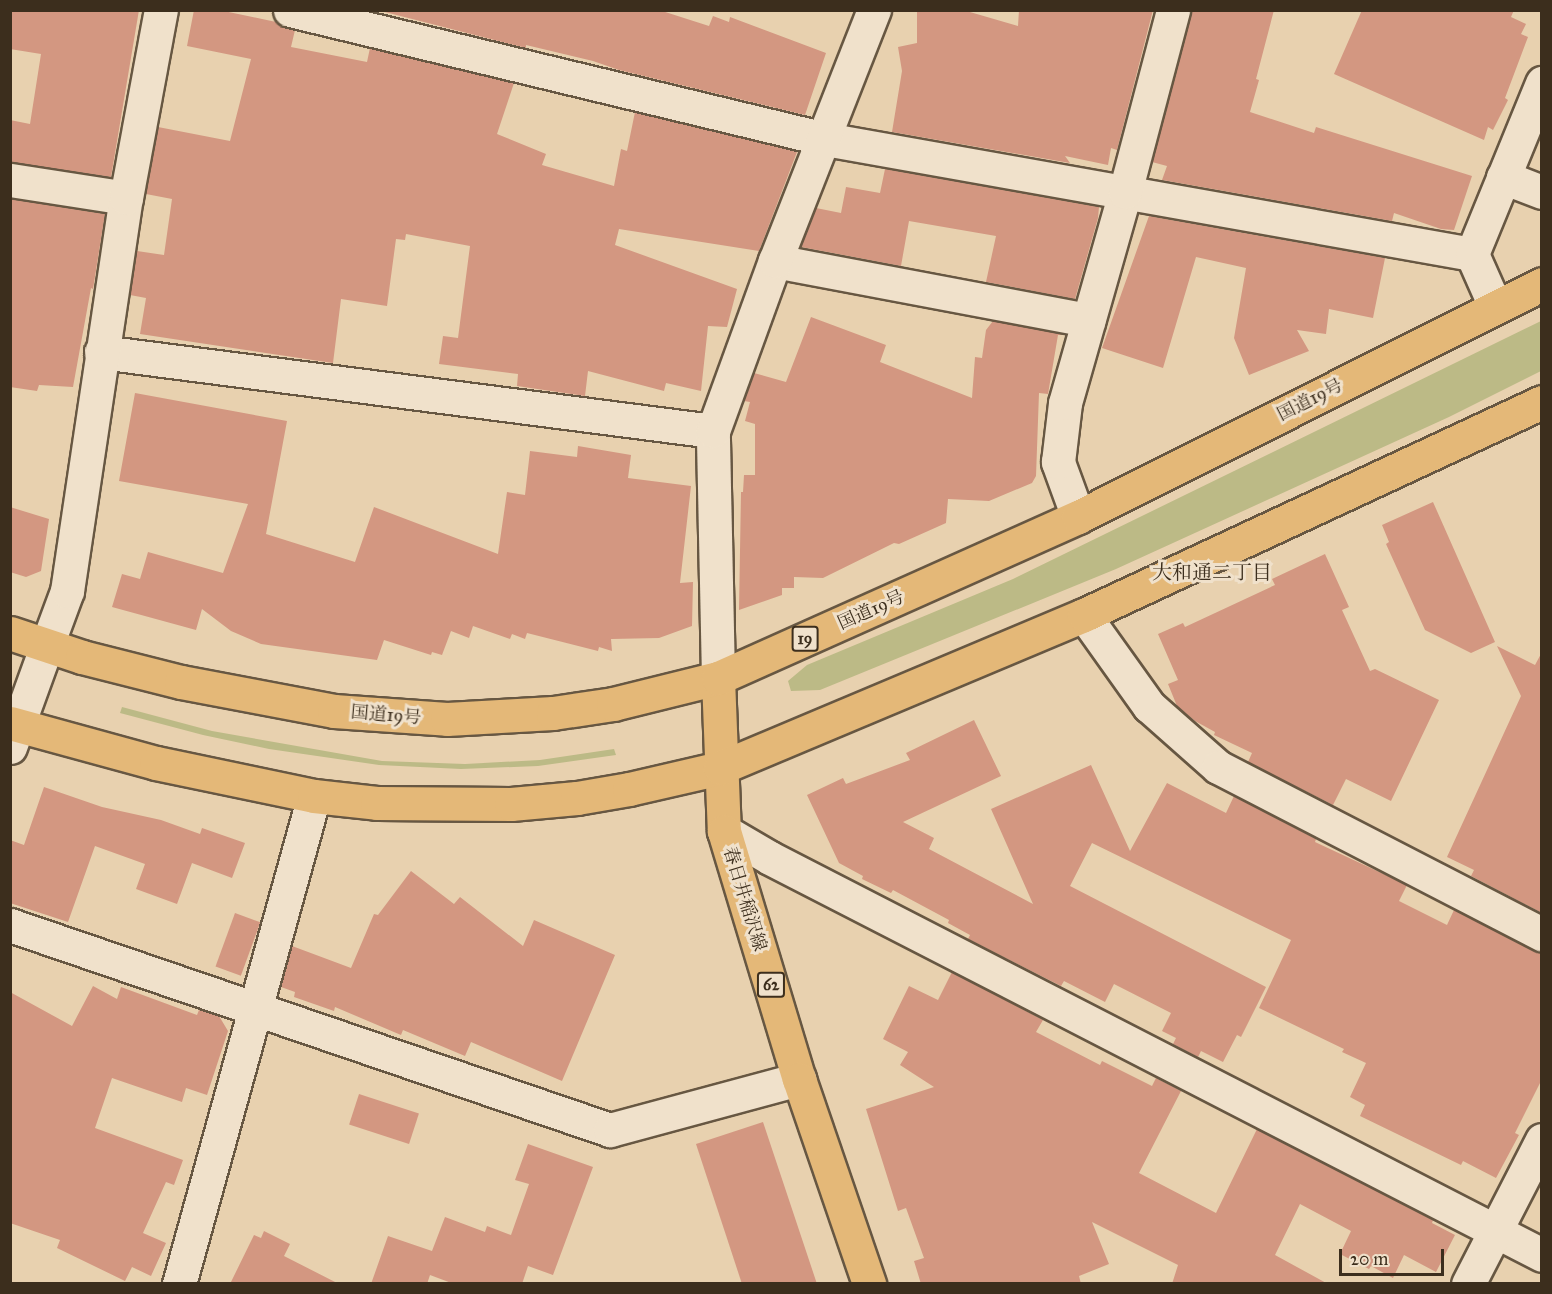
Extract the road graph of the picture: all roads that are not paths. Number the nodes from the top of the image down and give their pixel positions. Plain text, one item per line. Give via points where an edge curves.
1 (161, 10) edge
2 (874, 10) edge
3 (1173, 10) edge
4 (304, 12) edge
5 (1542, 83) edge
6 (825, 139) junction
7 (1503, 177) junction
8 (10, 180) edge
9 (1125, 192) junction
10 (1542, 192) edge
11 (126, 198) junction
12 (1472, 254) junction
13 (775, 261) junction
14 (1542, 284) edge
15 (1495, 306) junction
16 (1088, 320) junction
17 (101, 352) junction
18 (1542, 402) edge
19 (713, 431) junction
20 (1078, 517) junction
21 (1084, 615) junction
22 (10, 633) edge
23 (47, 645) junction
24 (718, 678) junction
25 (13, 732) edge
26 (720, 768) junction
27 (314, 796) junction
28 (724, 831) junction
29 (10, 925) edge
30 (1542, 934) edge
31 (257, 1008) junction
32 (799, 1079) junction
33 (1542, 1140) edge
34 (1495, 1231) junction
35 (1542, 1255) edge
36 (178, 1284) edge
37 (869, 1284) edge
38 (1468, 1284) edge

1 - 11 street
2 - 6 street
3 - 9 street
4 - 6 street
5 - 7 street
6 - 9 street
6 - 13 street
7 - 10 street
7 - 12 street
8 - 11 street
9 - 12 street
9 - 16 street
11 - 17 street
12 - 15 street
13 - 16 street
13 - 19 street
14 - 15 main road, 国道19号 / 19
15 - 20 main road, 国道19号 / 19
16 - 20 street via 1065,403 1058,462
17 - 19 street
17 - 23 street via 67,591
18 - 21 main road
19 - 24 street
20 - 24 main road, 国道19号 / 19
21 - 26 main road
21 - 30 street via 1149,706 1218,767
22 - 23 main road, 国道19号 / 19
23 - 24 main road, 国道19号 / 19 via 181,682 263,699 391,717 447,719 553,713 613,704
23 - 25 street
24 - 26 main road, 春日井稲沢線 / 62
25 - 27 main road
26 - 27 main road via 577,798 510,804 377,803
26 - 28 main road, 春日井稲沢線 / 62
27 - 31 street
28 - 32 main road, 春日井稲沢線 / 62
28 - 34 street
29 - 31 street
31 - 32 street via 610,1130
31 - 36 street
32 - 37 main road, 春日井稲沢線 / 62
33 - 34 street
34 - 35 street
34 - 38 street

